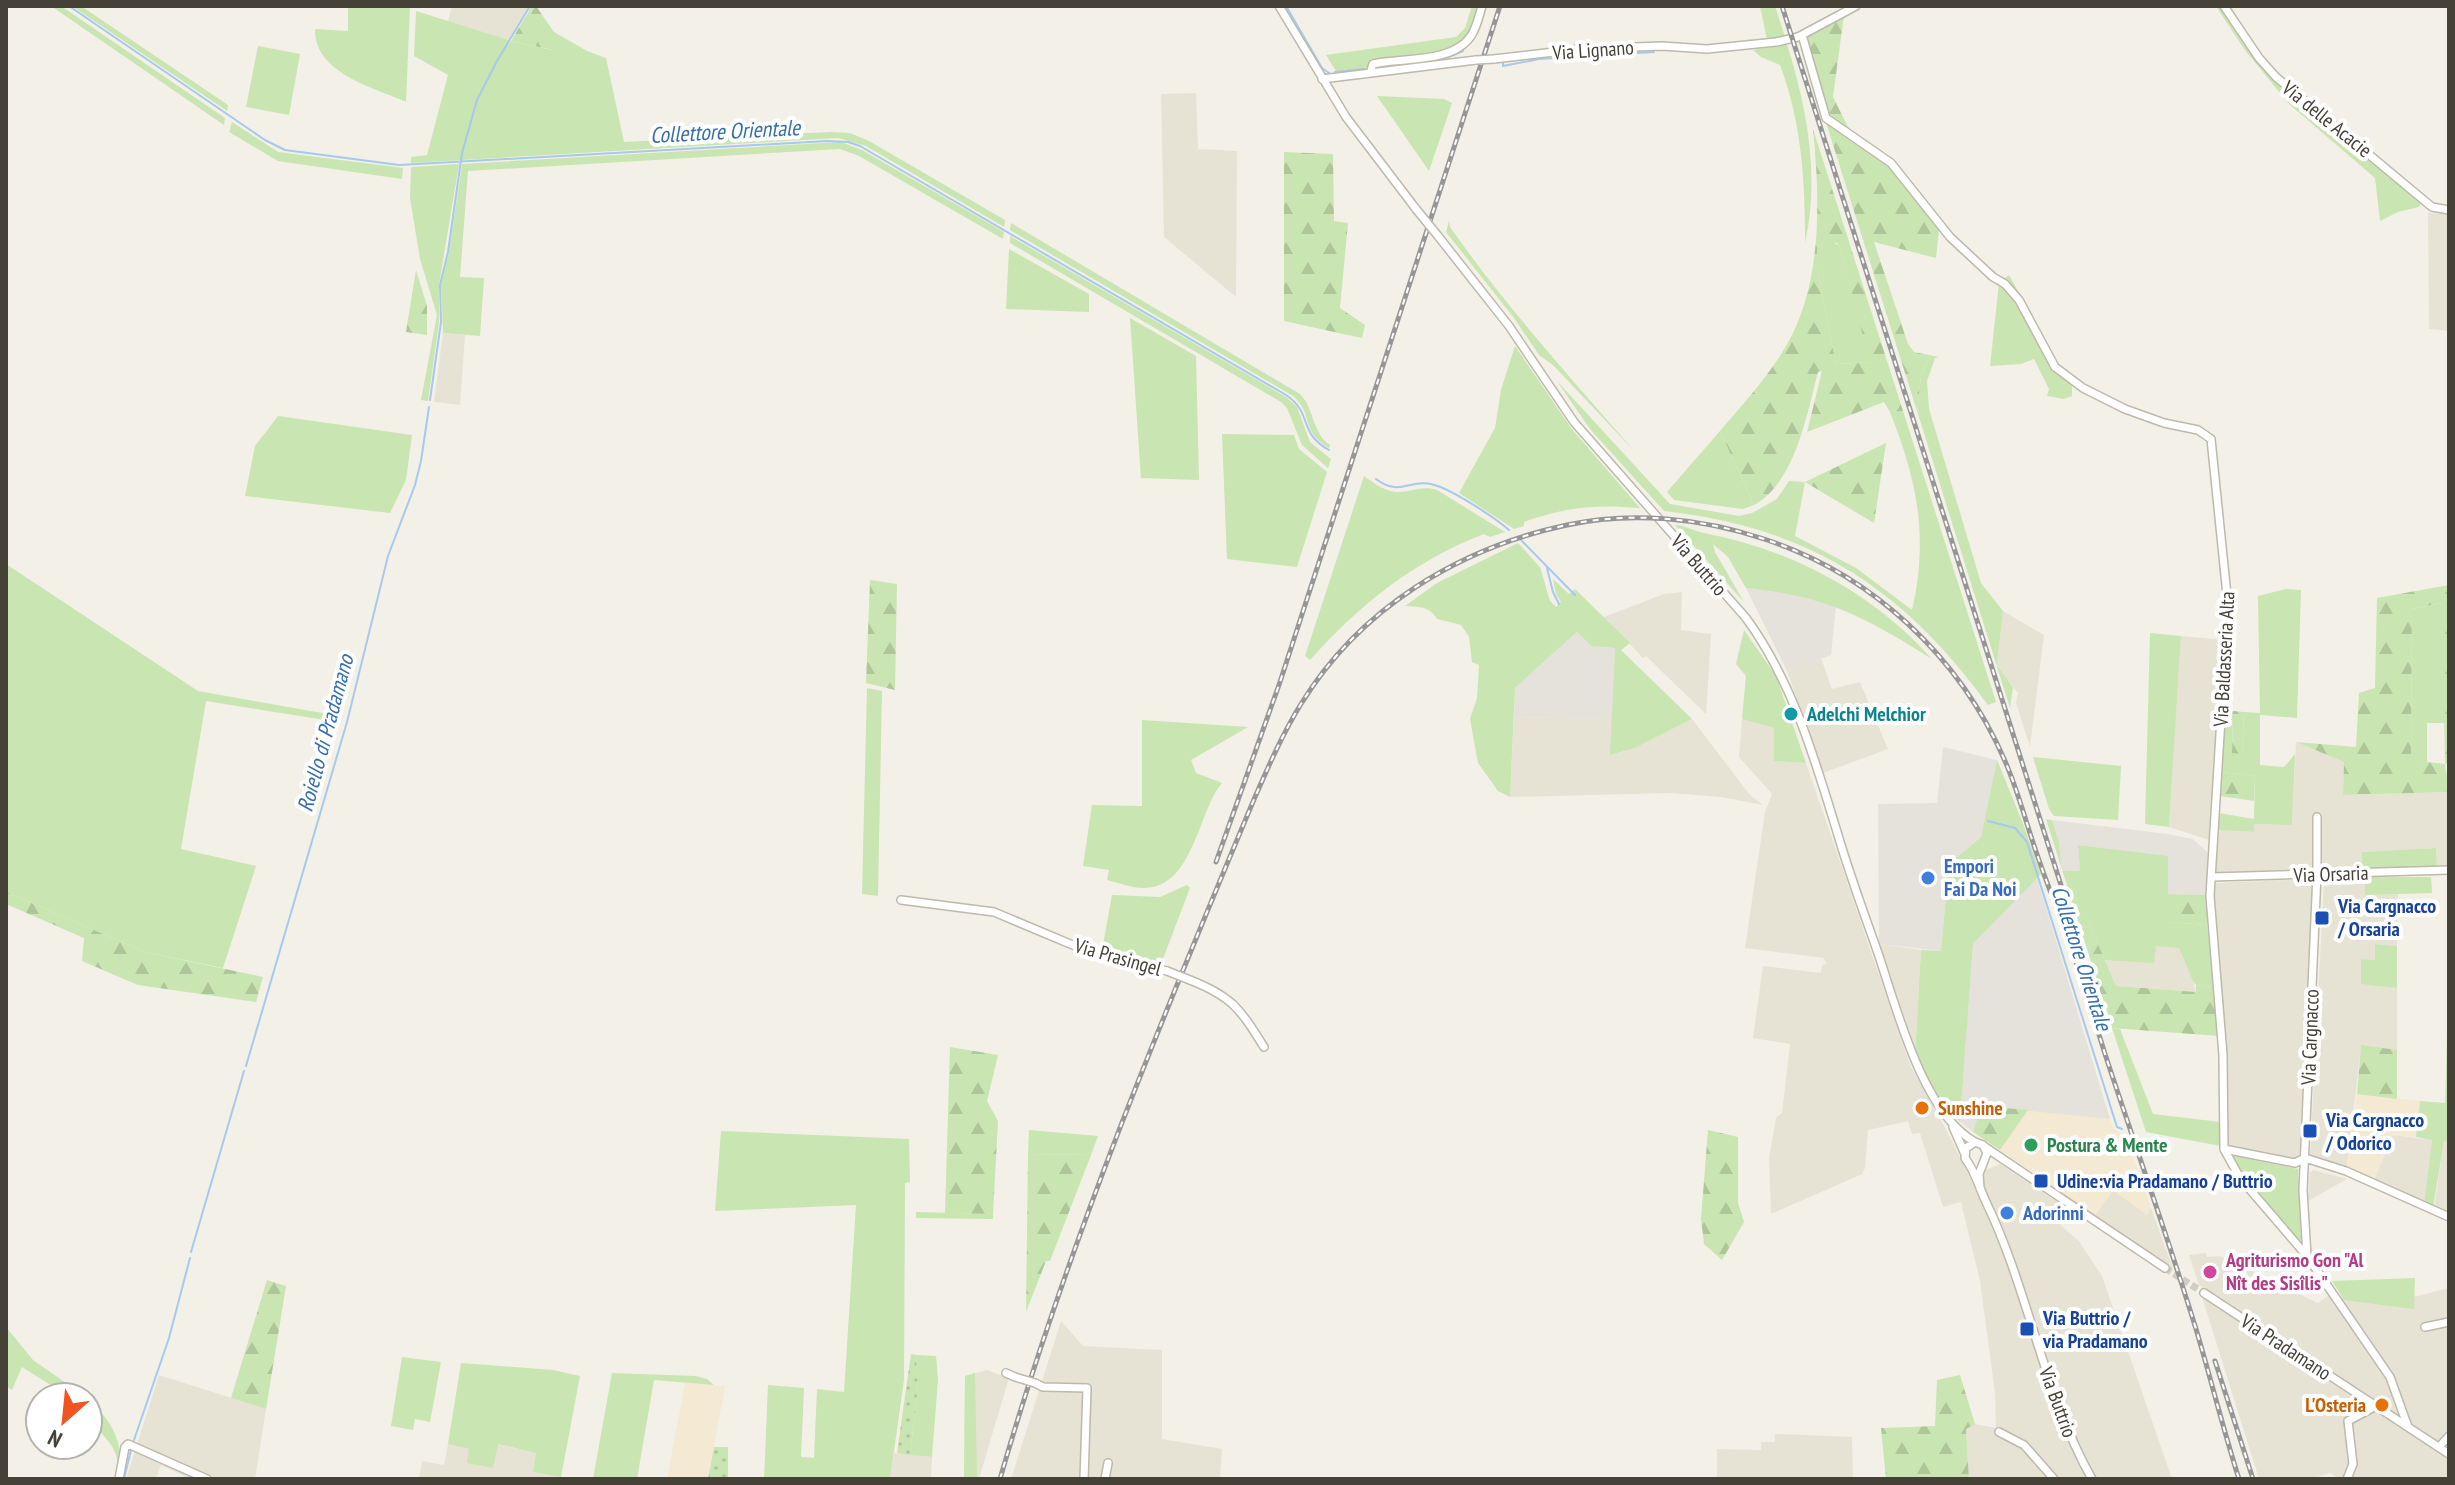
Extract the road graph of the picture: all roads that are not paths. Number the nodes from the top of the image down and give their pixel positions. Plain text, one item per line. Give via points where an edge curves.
1 (1279, 6) edge
2 (1482, 6) edge
3 (1856, 6) edge
4 (2224, 6) edge
5 (1802, 35) junction
6 (1370, 73) junction
7 (1322, 79) junction
8 (2449, 210) edge
9 (2317, 817) dead end
10 (2449, 870) edge
11 (2317, 874) junction
12 (2212, 877) junction
13 (901, 900) dead end
14 (1264, 1047) dead end
15 (1951, 1121) junction
16 (1975, 1142) junction
17 (1985, 1147) junction
18 (2224, 1149) junction
19 (1964, 1153) junction
20 (2305, 1158) junction
21 (1984, 1162) junction
22 (1970, 1164) junction
23 (2012, 1165) junction
24 (1980, 1188) junction
25 (2449, 1217) edge
26 (2307, 1256) junction
27 (2165, 1268) tunnel mouth
28 (2204, 1293) tunnel mouth
29 (2449, 1322) edge
30 (2425, 1327) dead end
31 (1006, 1373) dead end
32 (2376, 1406) junction
33 (2408, 1427) junction
34 (1999, 1432) dead end
35 (2449, 1438) edge
36 (2444, 1451) edge
37 (1108, 1463) dead end
38 (119, 1479) edge
39 (207, 1479) edge
40 (1084, 1479) edge
41 (1105, 1479) edge
42 (2054, 1479) edge
43 (2092, 1479) edge
44 (2347, 1479) edge

1 - 7 street, Via Buttrio
2 - 6 street via 1463,45 1450,52 1373,64
3 - 5 street, Via Lignano
4 - 8 street, Via delle Acacie via 2276,77 2432,207
5 - 6 street, Via Lignano, bridge via 1745,46 1580,49
5 - 12 street, Via Baldasseria Alta via 1826,118 1891,163 1950,237 2005,284 2055,367 2114,405 2198,430 2211,439 2228,605
6 - 7 street, Via Lignano
7 - 15 street, Via Buttrio, bridge via 1509,326 1574,422 1755,630 1788,690 1914,1058
9 - 11 street, Via Cargnacco
10 - 11 street, Via Orsaria
11 - 12 street, Via Orsaria
11 - 20 street, Via Cargnacco
12 - 18 street, Via Baldasseria Alta
13 - 14 street, Via Prasingel, bridge via 994,912 1087,951 1190,980 1236,1005
15 - 16 street, Via Buttrio
15 - 19 street, Via Buttrio
16 - 17 street, Via Buttrio
16 - 19 street
17 - 21 street
17 - 23 street
18 - 20 street via 2295,1163
18 - 26 street via 2240,1178
19 - 22 street, Via Buttrio
20 - 25 street
20 - 26 street, Via Cargnacco
21 - 22 street
21 - 23 street
21 - 24 street
22 - 24 street, Via Buttrio
23 - 27 street
24 - 43 street, Via Buttrio via 2066,1428
26 - 33 street via 2390,1377
28 - 32 street, Via Pradamano
29 - 30 street
31 - 40 street, bridge via 1043,1387 1087,1388
32 - 33 street, Via Pradamano
32 - 44 street via 2348,1421 2353,1464
33 - 36 street, Via Pradamano
34 - 42 street, Via Buttrio via 2024,1445
35 - 36 street
37 - 41 street
38 - 39 street via 128,1444

